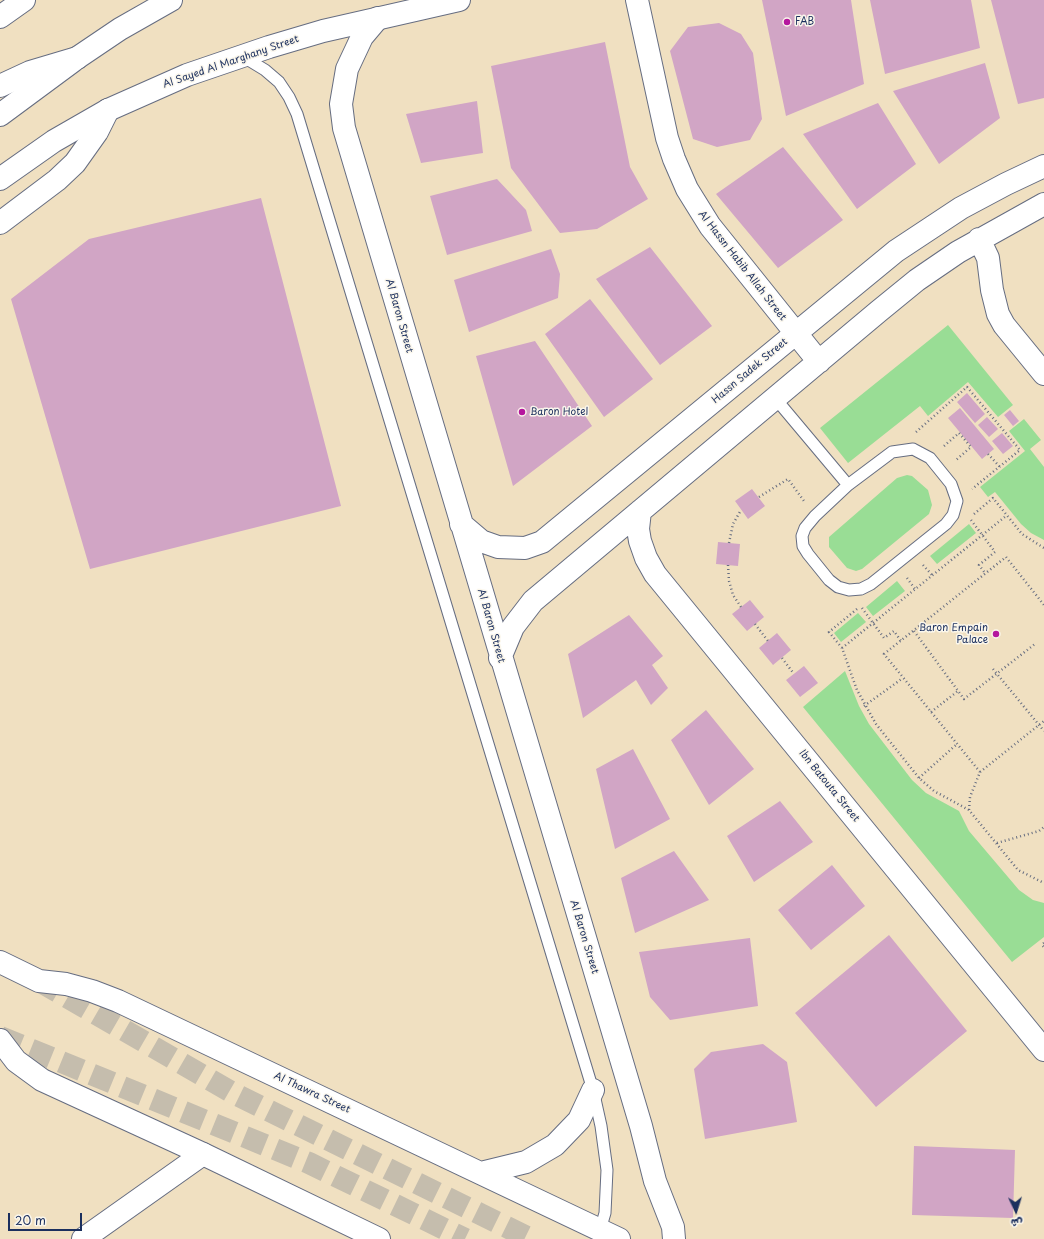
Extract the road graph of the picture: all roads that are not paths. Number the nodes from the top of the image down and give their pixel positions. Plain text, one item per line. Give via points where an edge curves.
1 (24, 0) edge
2 (171, 0) edge
3 (459, 0) edge
4 (637, 0) edge
5 (0, 17) edge
6 (378, 18) junction
7 (242, 56) junction
8 (77, 58) junction
9 (0, 86) edge
10 (108, 110) junction
11 (0, 115) edge
12 (1044, 166) edge
13 (0, 179) edge
14 (1044, 204) edge
15 (0, 223) edge
16 (979, 239) junction
17 (795, 333) junction
18 (819, 362) junction
19 (1044, 374) edge
20 (775, 398) junction
21 (848, 485) junction
22 (640, 511) junction
23 (460, 524) junction
24 (500, 658) junction
25 (0, 962) edge
26 (0, 1040) edge
27 (1044, 1050) edge
28 (593, 1090) junction
29 (203, 1154) junction
30 (481, 1173) junction
31 (610, 1234) edge
32 (83, 1239) edge
33 (379, 1239) edge
34 (674, 1239) edge

1 - 5 main road
2 - 8 main road via 120,29
3 - 6 main road, Al Sayed Al Marghany Street
4 - 17 main road, Al Hassn Habib Allah Street via 668,138 686,189 710,226
6 - 7 main road, Al Sayed Al Marghany Street via 323,31
6 - 23 main road, Al Baron Street via 362,36 347,69 342,92 343,122
7 - 10 main road, Al Sayed Al Marghany Street via 167,83
7 - 28 lane via 279,82 297,114
8 - 9 main road via 36,70
8 - 11 main road
10 - 13 main road, Al Sayed Al Marghany Street via 71,130
10 - 15 main road via 98,132 75,163 57,180
12 - 17 main road, Hassn Sadek Street via 983,196 923,233 876,267
14 - 16 main road
16 - 18 main road via 917,280
16 - 19 main road via 988,258 998,314
17 - 18 main road, Al Hassn Habib Allah Street
17 - 23 main road, Hassn Sadek Street via 542,542 516,549 498,547 481,541
18 - 20 main road
20 - 21 lane
20 - 22 main road
21 - 21 lane via 815,516 802,536 808,554 828,580 838,587 849,590 871,584 946,524 953,515 957,501 951,484 930,458 913,449 892,452
22 - 24 main road via 527,607 513,627
22 - 27 main road, Ibn Batouta Street via 640,541 655,574
23 - 24 main road, Al Baron Street
24 - 34 main road, Al Baron Street via 641,1126 655,1182 673,1227
25 - 30 main road, Al Thawra Street via 39,981 66,984 118,1001
26 - 29 main road via 16,1061 42,1080
28 - 30 main road via 579,1120 555,1146 526,1162
28 - 31 lane via 607,1170 606,1209
29 - 32 main road
29 - 33 main road
30 - 31 main road, Al Thawra Street

